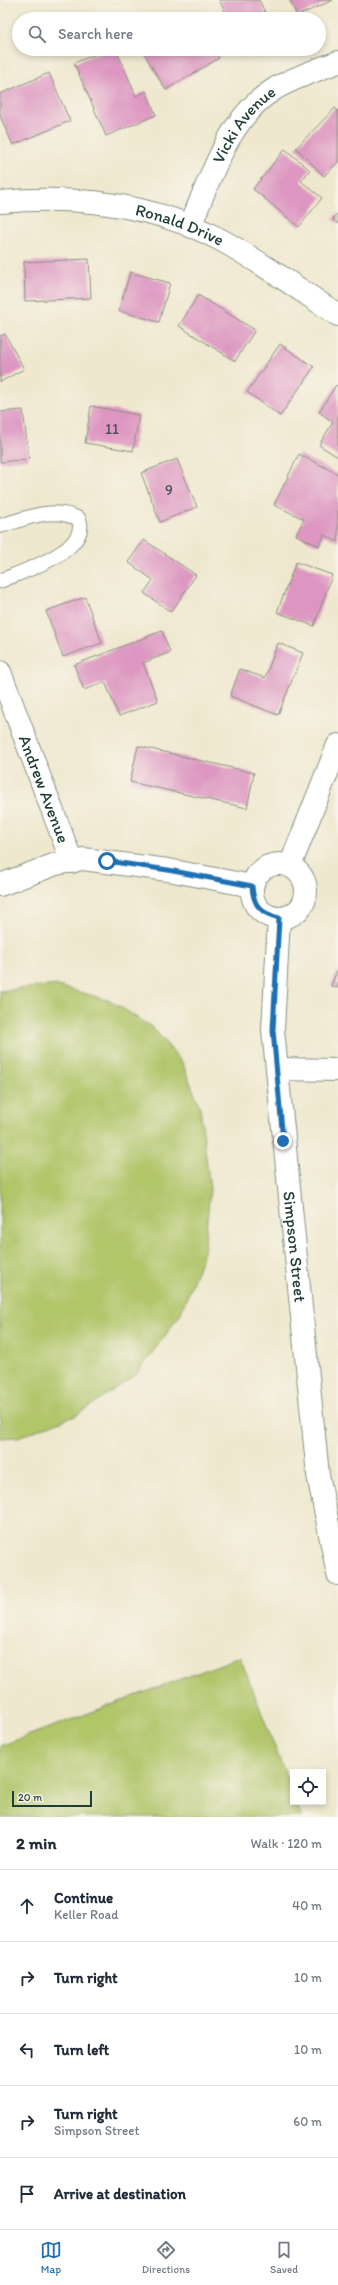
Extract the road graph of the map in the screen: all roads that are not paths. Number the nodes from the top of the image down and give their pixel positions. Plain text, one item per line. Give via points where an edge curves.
1 (338, 62) edge
2 (0, 202) edge
3 (190, 226) junction
4 (338, 315) edge
5 (0, 526) edge
6 (0, 581) edge
7 (0, 672) edge
8 (338, 745) edge
9 (72, 862) junction
10 (290, 866) junction
11 (0, 885) edge
12 (252, 886) junction
13 (279, 918) junction
14 (277, 1069) junction
15 (338, 1070) edge
16 (338, 1574) edge

1 - 3 street, Vicki Avenue via 274,90 248,113 224,149
2 - 3 street, Ronald Drive via 56,199 86,201 151,213
3 - 4 street, Ronald Drive via 220,240
5 - 6 lane via 44,514 66,513 79,519 82,526 79,537 58,555
7 - 9 street, Andrew Avenue
8 - 10 street
9 - 11 street via 56,864
9 - 12 street via 83,859 107,861
10 - 12 street via 274,865 264,869 256,876
10 - 13 street via 301,875 306,885 306,897 295,913
12 - 13 street via 258,908 265,914
13 - 14 street, Simpson Street via 273,1030
14 - 15 street
14 - 16 street, Simpson Street via 318,1475

